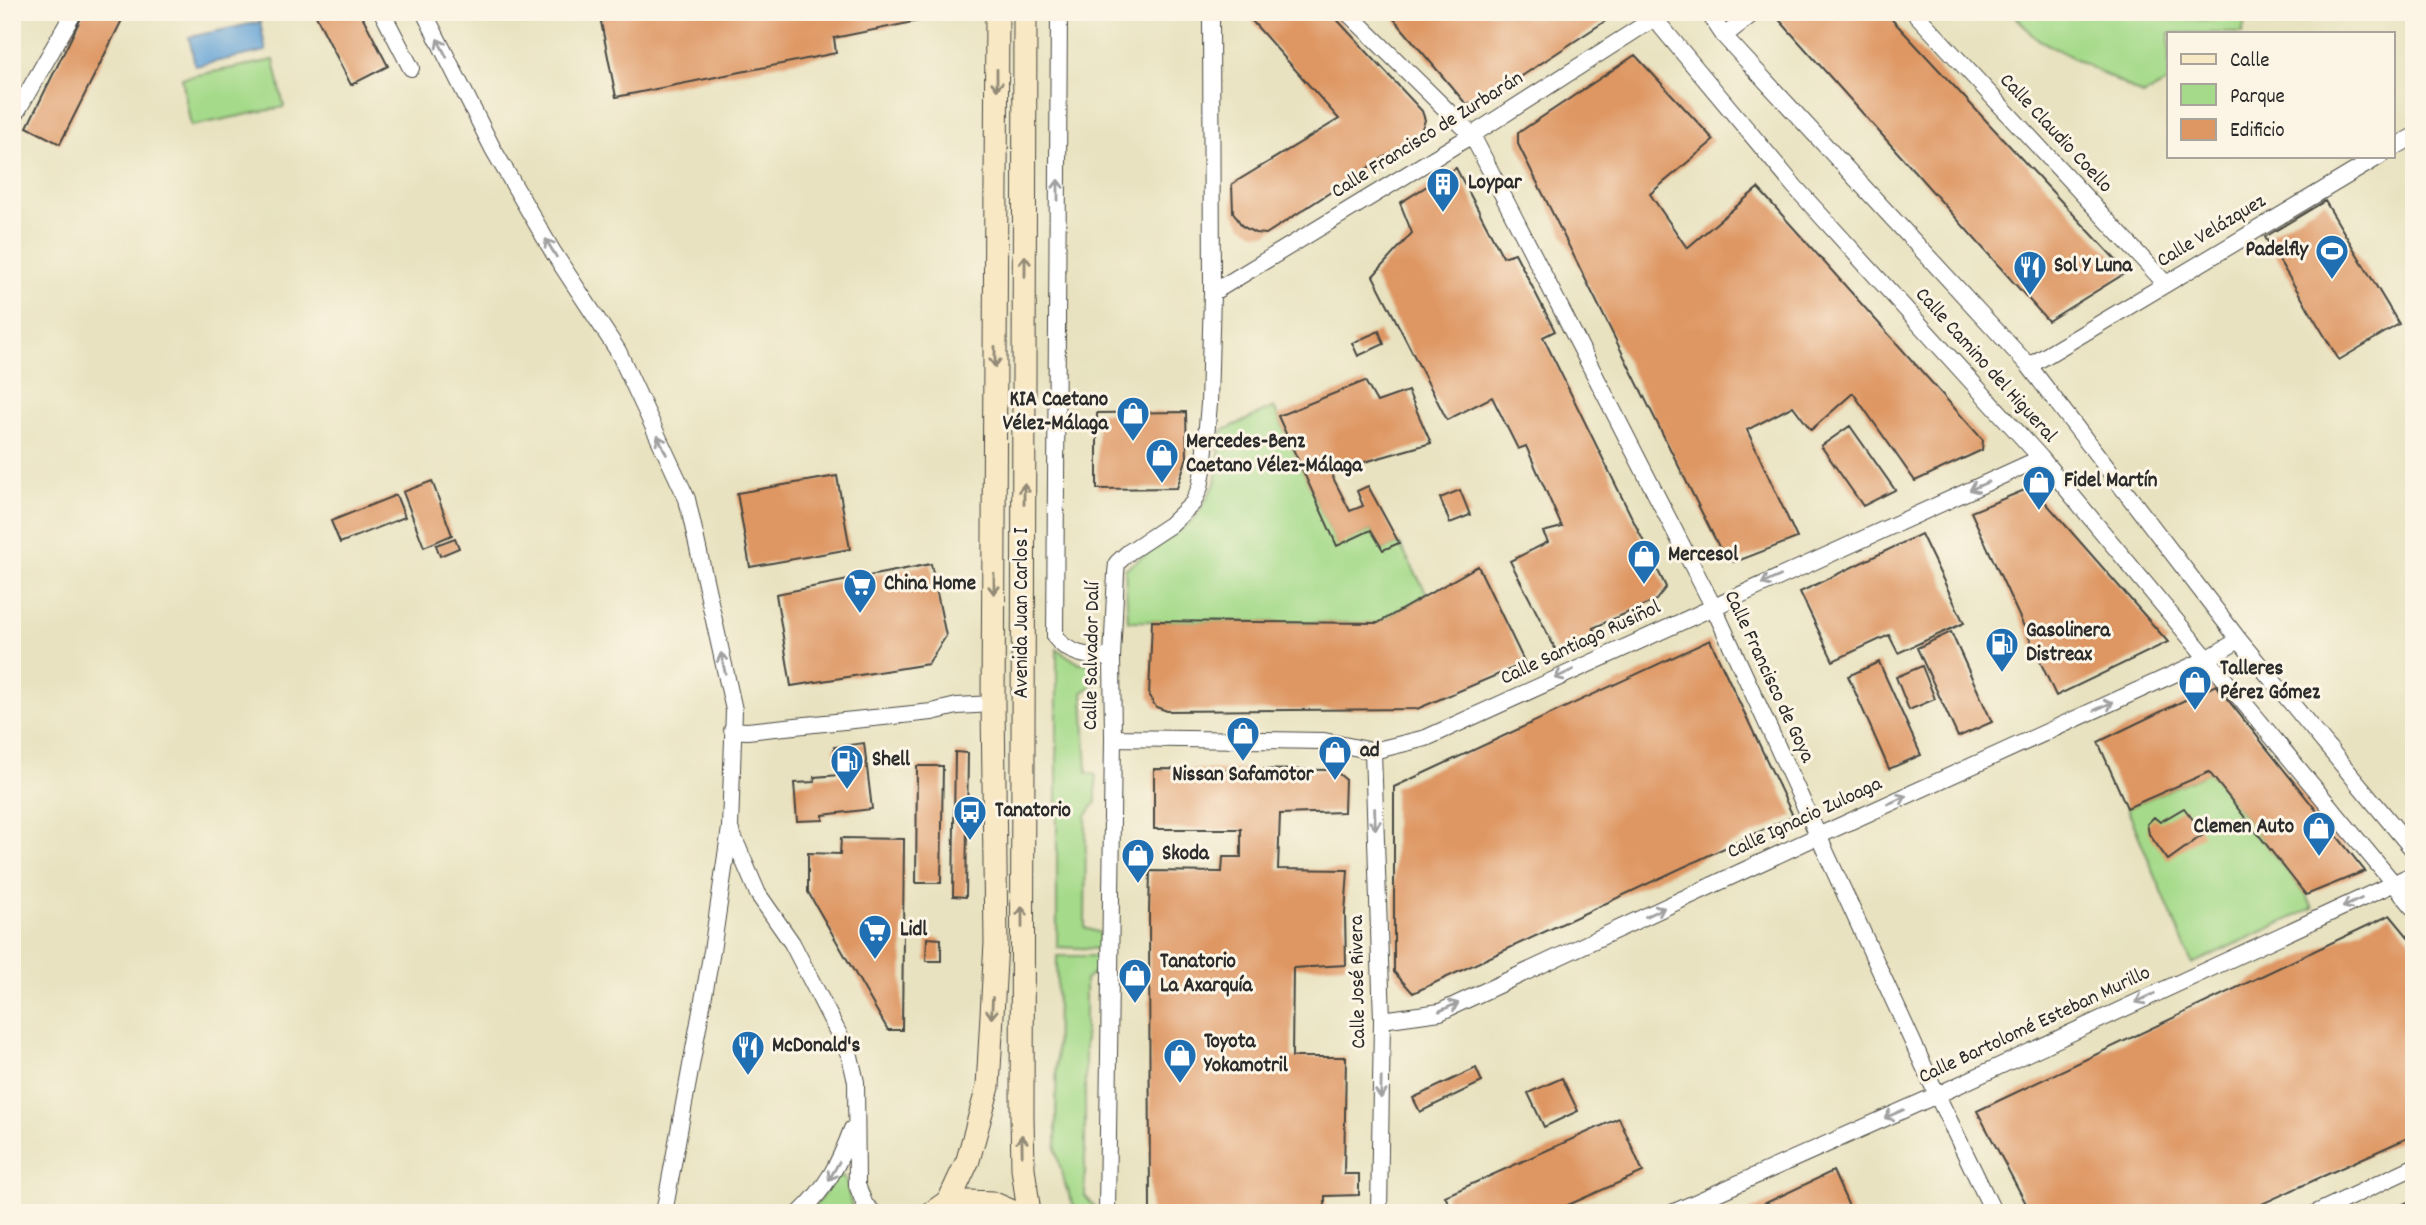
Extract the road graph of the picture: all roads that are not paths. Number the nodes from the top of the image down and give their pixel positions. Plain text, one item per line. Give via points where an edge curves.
1 (74, 12) edge
2 (382, 12) edge
3 (424, 12) edge
4 (998, 12) edge
5 (1026, 12) edge
6 (1059, 12) edge
7 (1211, 12) edge
8 (1347, 12) edge
9 (1708, 12) edge
10 (1755, 12) edge
11 (1914, 12) edge
12 (1659, 15) edge
13 (1724, 36) junction
14 (411, 68) dead end
15 (12, 120) edge
16 (1472, 135) junction
17 (2414, 136) edge
18 (2394, 147) edge
19 (2377, 158) edge
20 (2165, 283) junction
21 (1212, 293) junction
22 (2029, 366) junction
23 (2041, 458) junction
24 (1713, 606) junction
25 (2239, 640) junction
26 (1112, 658) junction
27 (2207, 659) junction
28 (993, 704) junction
29 (732, 730) junction
30 (1113, 738) junction
31 (1373, 751) junction
32 (730, 828) junction
33 (1818, 836) junction
34 (2414, 851) edge
35 (2414, 874) edge
36 (2394, 883) junction
37 (2414, 908) edge
38 (1382, 1020) junction
39 (1937, 1095) junction
40 (855, 1120) junction
41 (2414, 1167) edge
42 (940, 1207) edge
43 (664, 1213) edge
44 (800, 1213) edge
45 (874, 1213) edge
46 (1015, 1213) edge
47 (1029, 1213) edge
48 (1107, 1213) edge
49 (1379, 1213) edge
50 (1672, 1213) edge
51 (1994, 1213) edge
52 (2316, 1213) edge

1 - 15 street
2 - 14 street
29 -> 3 street via 734,710 687,499 618,351 493,149
4 -> 28 street, Avenida Juan Carlos I
47 -> 5 street, Avenida Juan Carlos I via 1021,1117
26 -> 6 street via 1079,654 1055,637
7 - 21 street, Calle Salvador Dalí
8 - 16 street, Calle Francisco de Goya
9 - 13 street, Calle Camino del Higueral
10 - 13 street
11 - 20 street, Calle Claudio Coello
12 - 16 street, Calle Francisco de Zurbarán
12 - 23 street, Calle Camino del Higueral via 1795,187
13 - 22 street, Calle Camino del Higueral
16 - 21 street, Calle Francisco de Zurbarán
16 - 24 street, Calle Francisco de Goya
17 - 18 street
19 - 20 street, Calle Velázquez
20 - 22 street, Calle Velázquez
21 - 26 street, Calle Salvador Dalí via 1209,404 1200,487 1193,503 1170,525 1117,563
22 - 25 street, Calle Camino del Higueral
23 -> 24 street, Calle Santiago Rusiñol
23 - 27 street, Calle Camino del Higueral
24 -> 31 street, Calle Santiago Rusiñol via 1426,738
24 - 33 street, Calle Francisco de Goya
25 - 27 street, Calle Ignacio Zuloaga
25 - 34 street, Calle Camino del Higueral
26 - 30 street, Calle Salvador Dalí
33 -> 27 street, Calle Ignacio Zuloaga
27 - 36 street, Calle Camino del Higueral
28 - 29 street
28 -> 42 street, Avenida Juan Carlos I via 996,943 988,1087 968,1160
29 - 32 street
30 - 31 street, Calle Santiago Rusiñol via 1324,741
30 - 48 street, Calle Salvador Dalí
31 -> 38 street, Calle José Rivera
32 - 40 street via 758,894 792,943 850,1056 856,1082
32 - 43 street
38 -> 33 street, Calle Ignacio Zuloaga via 1440,1012
33 - 39 street, Calle Francisco de Goya
35 - 36 street, Calle Bartolomé Esteban Murillo
36 - 37 street, Calle Camino del Higueral
36 -> 39 street, Calle Bartolomé Esteban Murillo
38 -> 49 street, Calle José Rivera
39 -> 50 street, Calle Bartolomé Esteban Murillo
39 - 51 street, Calle Francisco de Goya
40 -> 44 street via 835,1171
40 - 45 street via 857,1185 865,1205
41 - 52 street
42 - 46 street via 992,1203

